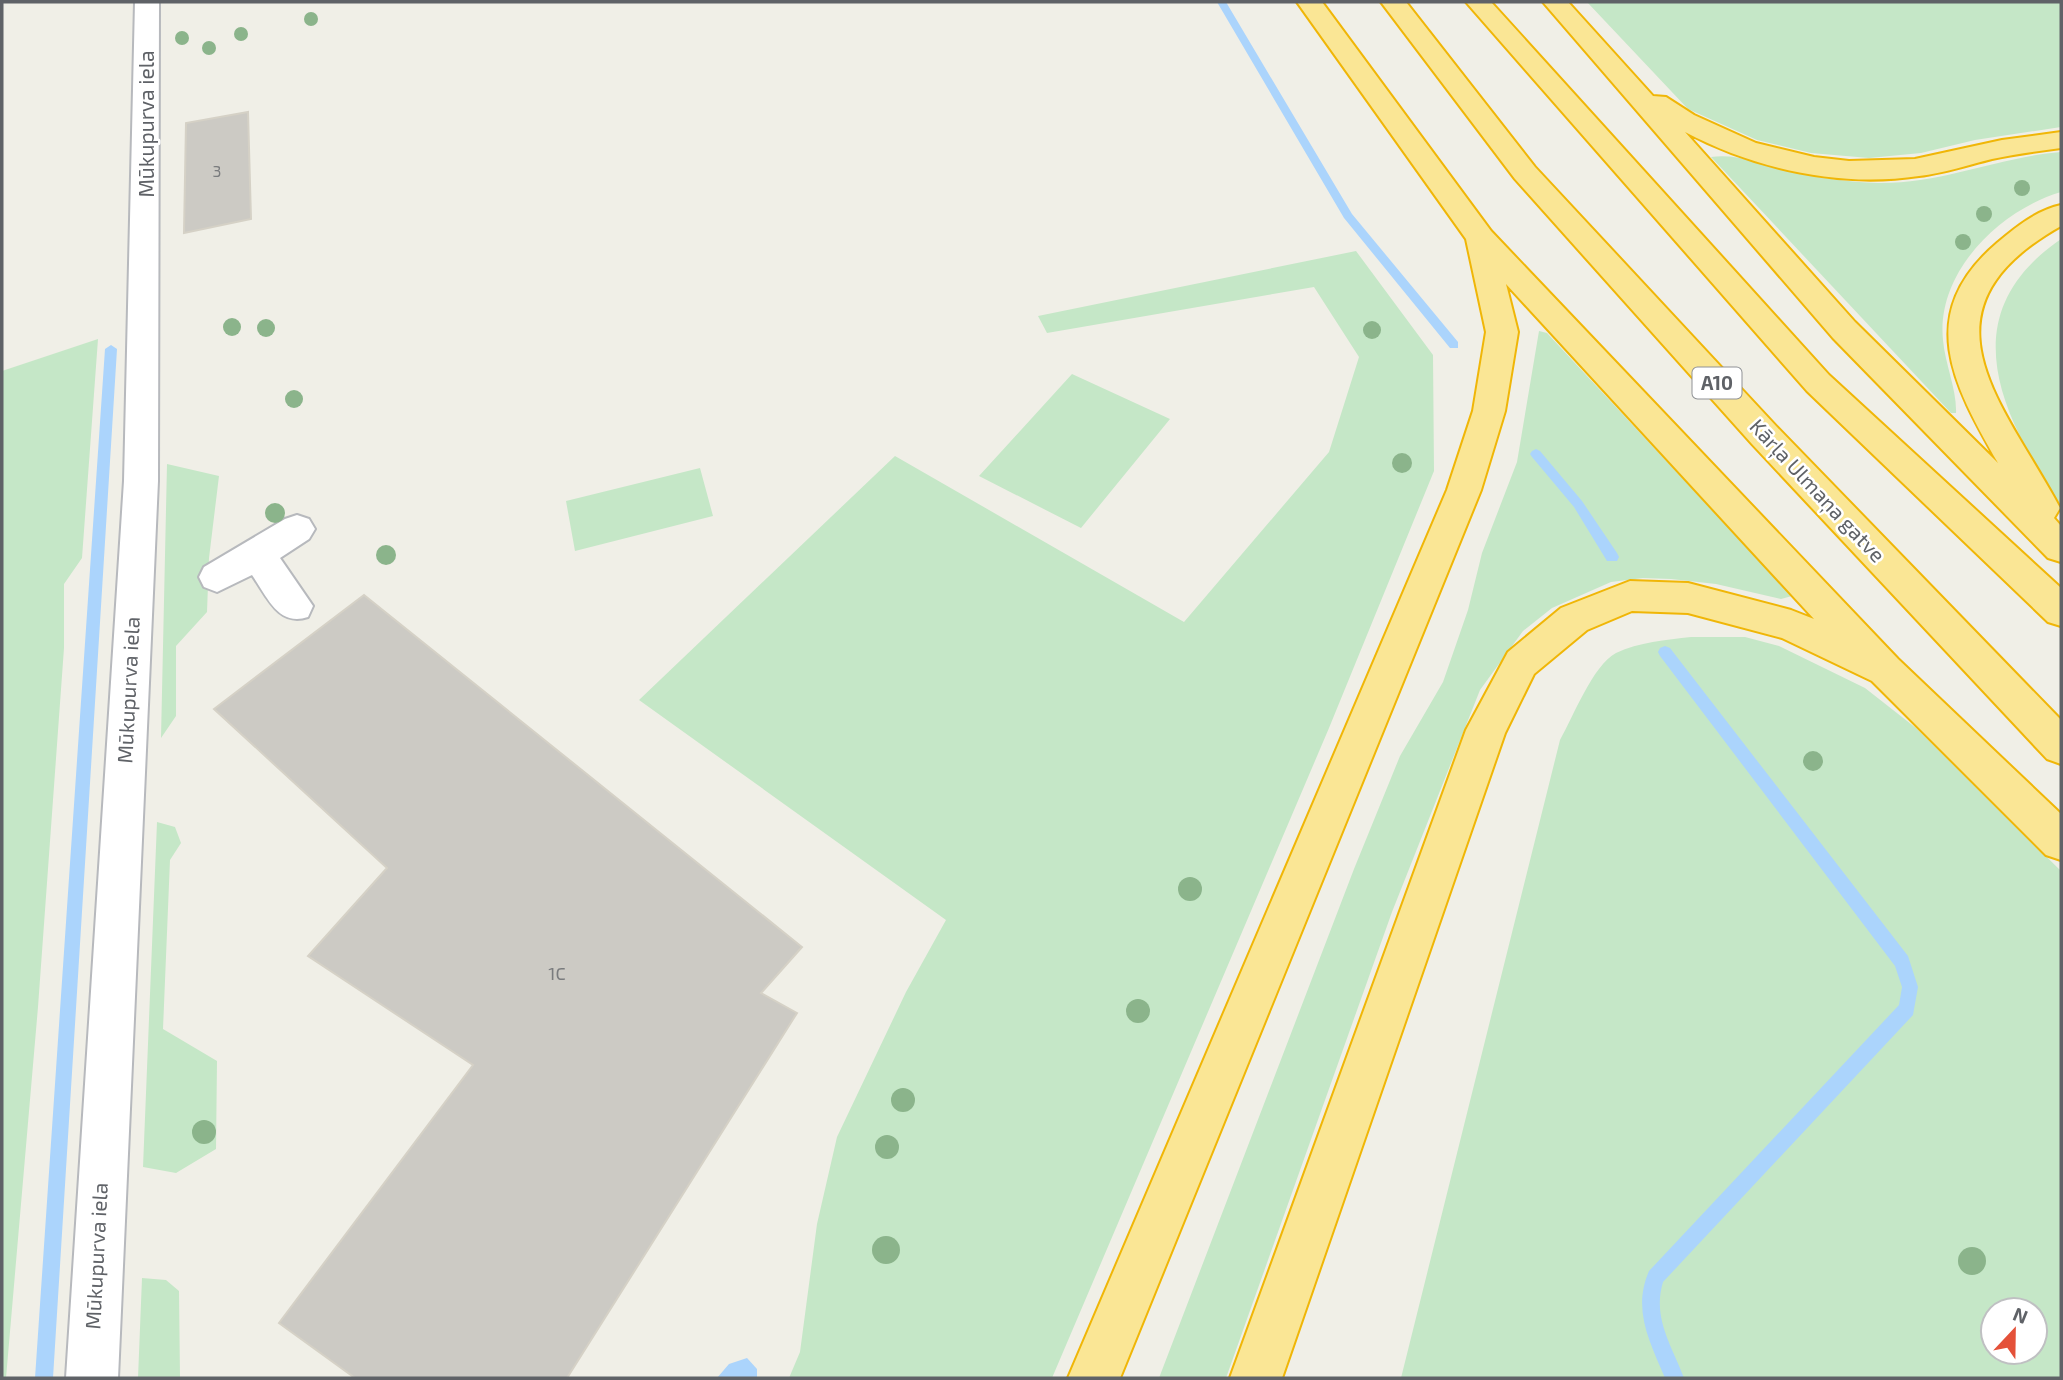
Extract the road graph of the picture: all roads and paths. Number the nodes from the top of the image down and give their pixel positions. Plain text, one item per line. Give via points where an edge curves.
1 (147, 2) edge
2 (1308, 2) edge
3 (1393, 2) edge
4 (1478, 2) edge
5 (1555, 2) edge
6 (1592, 46) junction
7 (2061, 140) edge
8 (2061, 214) edge
9 (1481, 238) junction
10 (297, 529) dead end
11 (2061, 532) edge
12 (2061, 548) edge
13 (257, 554) junction
14 (217, 577) dead end
15 (295, 606) dead end
16 (2061, 611) edge
17 (1885, 670) junction
18 (2061, 747) edge
19 (2061, 841) edge
20 (92, 1378) edge
21 (1094, 1378) edge
22 (1256, 1378) edge

1 - 20 street, Mūkupurva iela via 141,481
2 - 9 highway
3 - 18 highway, Kārļa Ulmaņa gatve / A10 via 1525,173 1764,435
4 - 16 highway via 1818,383
5 - 6 highway
6 - 7 highway via 1647,96 1693,125 1748,149 1803,163 1913,169
6 - 12 highway via 1844,330
8 - 11 highway via 2019,238 1984,274 1966,316 1964,340 1967,364 1992,424
9 - 17 highway
9 - 21 highway via 1502,332 1489,411 1464,490
10 - 13 street
13 - 14 street
13 - 15 street
17 - 19 highway
17 - 22 highway via 1791,625 1688,598 1630,596 1574,619 1521,663 1486,730

